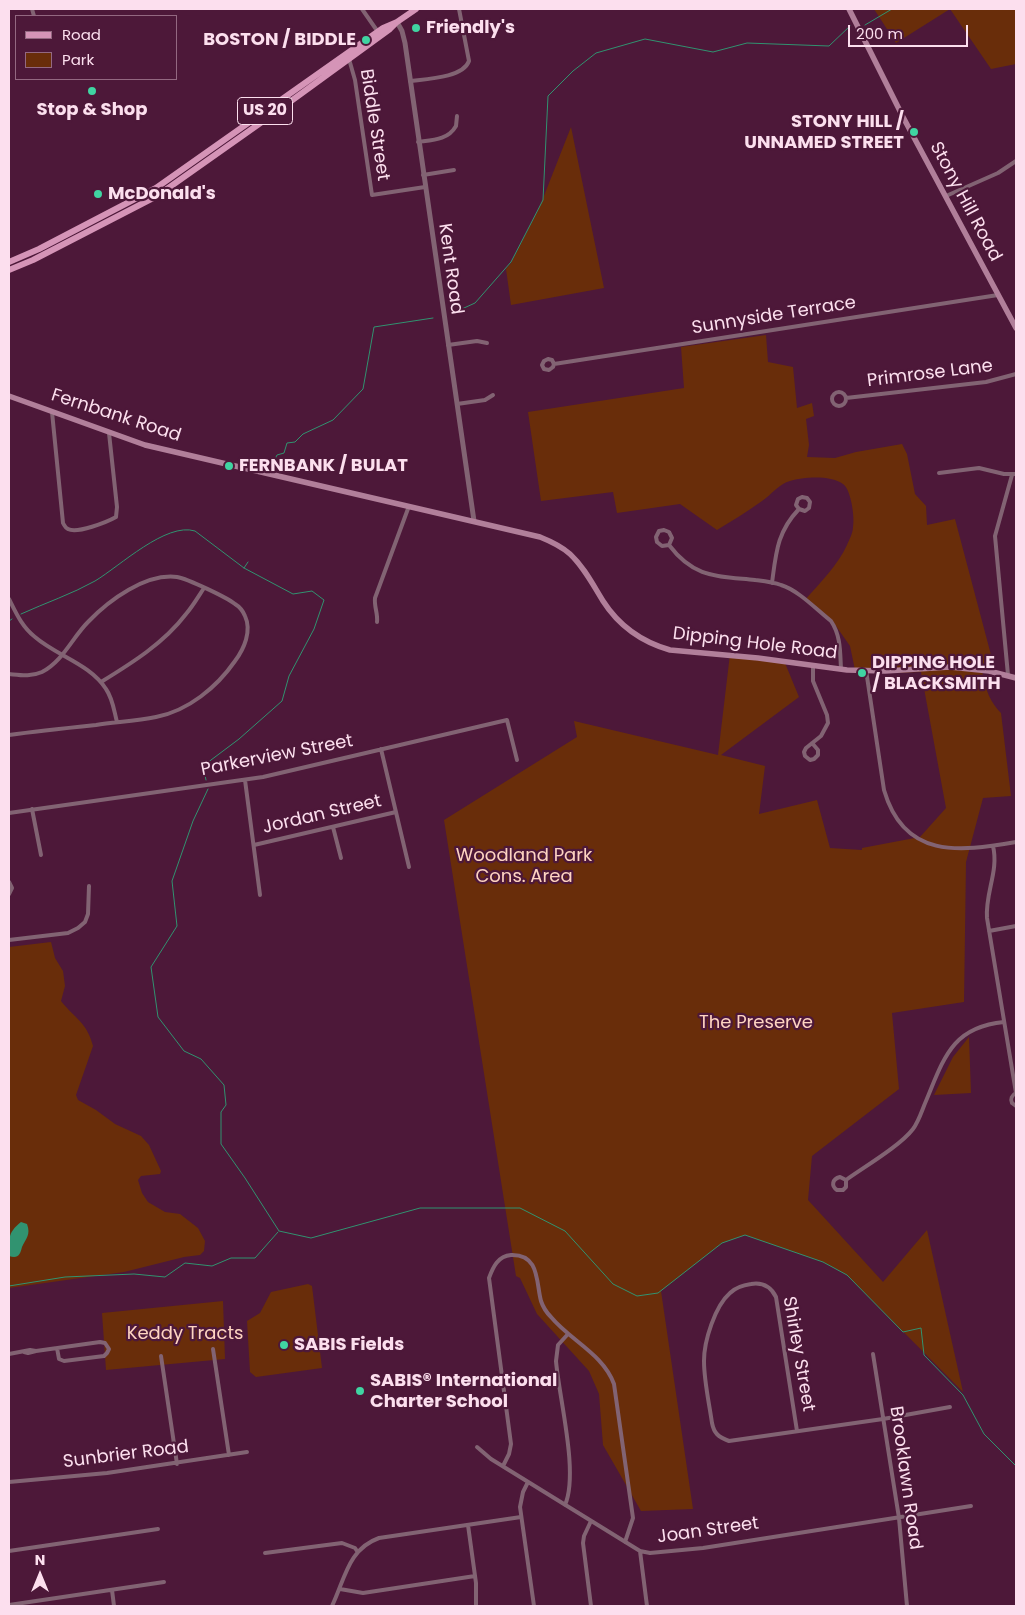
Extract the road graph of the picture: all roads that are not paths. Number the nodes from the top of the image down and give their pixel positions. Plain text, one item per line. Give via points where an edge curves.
1 (362, 9) edge
2 (416, 9) edge
3 (460, 9) edge
4 (849, 9) edge
5 (397, 22) junction
6 (378, 32) junction
7 (349, 59) junction
8 (410, 82) junction
9 (457, 116) dead end
10 (418, 142) junction
11 (1016, 161) edge
12 (454, 170) dead end
13 (423, 175) junction
14 (425, 188) junction
15 (946, 196) junction
16 (9, 262) edge
17 (9, 270) edge
18 (998, 295) junction
19 (1016, 328) edge
20 (487, 343) dead end
21 (448, 345) junction
22 (554, 364) dead end
23 (1016, 374) edge
24 (493, 395) dead end
25 (9, 396) edge
26 (846, 398) dead end
27 (457, 404) junction
28 (52, 411) junction
29 (109, 433) junction
30 (939, 473) dead end
31 (1014, 474) edge
32 (409, 506) junction
33 (799, 510) dead end
34 (474, 521) junction
35 (536, 536) joint
36 (669, 545) junction
37 (772, 582) junction
38 (204, 588) junction
39 (9, 599) edge
40 (377, 622) dead end
41 (63, 654) junction
42 (813, 666) junction
43 (841, 669) junction
44 (866, 670) junction
45 (9, 674) edge
46 (1008, 676) junction
47 (1016, 678) edge
48 (101, 682) junction
49 (117, 722) junction
50 (9, 734) edge
51 (812, 743) junction
52 (381, 749) junction
53 (517, 760) dead end
54 (244, 780) junction
55 (32, 809) junction
56 (396, 812) junction
57 (9, 813) edge
58 (333, 826) junction
59 (1016, 842) edge
60 (254, 845) junction
61 (993, 846) junction
62 (41, 855) dead end
63 (340, 858) dead end
64 (408, 867) dead end
65 (9, 882) edge
66 (89, 886) dead end
67 (9, 894) edge
68 (260, 895) dead end
69 (1016, 926) edge
70 (989, 931) junction
71 (9, 940) edge
72 (1004, 1022) junction
73 (1016, 1106) edge
74 (846, 1180) dead end
75 (568, 1334) junction
76 (57, 1348) junction
77 (213, 1349) dead end
78 (9, 1354) edge
79 (873, 1354) dead end
80 (161, 1356) dead end
81 (950, 1408) dead end
82 (883, 1419) junction
83 (797, 1431) junction
84 (477, 1447) dead end
85 (247, 1452) dead end
86 (229, 1456) junction
87 (177, 1464) junction
88 (503, 1466) junction
89 (9, 1482) edge
90 (528, 1482) junction
91 (565, 1505) junction
92 (971, 1506) dead end
93 (899, 1517) junction
94 (521, 1518) junction
95 (591, 1521) junction
96 (468, 1526) junction
97 (158, 1530) dead end
98 (625, 1542) junction
99 (9, 1551) edge
100 (357, 1551) junction
101 (640, 1551) junction
102 (265, 1553) dead end
103 (475, 1576) junction
104 (164, 1582) dead end
105 (340, 1589) junction
106 (112, 1590) junction
107 (36, 1604) edge
108 (9, 1605) edge
109 (114, 1606) edge
110 (332, 1606) edge
111 (476, 1606) edge
112 (534, 1606) edge
113 (591, 1606) edge
114 (647, 1606) edge
115 (907, 1606) edge

1 - 6 street
2 - 5 main road, US 20
3 - 8 street via 468,66 450,75
4 - 15 main road, Stony Hill Road
5 - 6 main road, US 20
5 - 7 main road, US 20
5 - 8 street, Kent Road via 404,36
6 - 16 main road, US 20 via 156,188
7 - 14 street, Biddle Street via 372,195
7 - 17 main road, US 20 via 157,196
8 - 10 street, Kent Road
9 - 10 street via 456,126 448,135
10 - 13 street, Kent Road
11 - 15 street via 998,173
12 - 13 street
13 - 14 street, Kent Road
14 - 21 street, Kent Road
15 - 18 main road, Stony Hill Road
18 - 19 main road, Stony Hill Road
18 - 22 street, Sunnyside Terrace
20 - 21 street
21 - 27 street, Kent Road
23 - 26 street, Primrose Lane via 986,382
24 - 27 street via 486,400
25 - 28 main road, Fernbank Road
27 - 34 street, Kent Road
28 - 29 main road, Fernbank Road
28 - 29 street via 63,523 71,530 88,528 116,517 118,507
29 - 32 main road, Fernbank Road via 145,445
30 - 31 street via 979,468
31 - 46 street via 995,536
32 - 34 main road, Fernbank Road
32 - 40 street via 375,598
33 - 37 street via 788,521 779,541
34 - 35 main road, Fernbank Road
35 - 42 main road, Dipping Hole Road via 568,553 618,619 630,631 657,646
36 - 36 street via 672,538 669,532 658,532 658,544
36 - 37 street via 684,562 702,573
37 - 43 street via 793,591 831,621 838,636
38 - 41 street via 177,577 146,581 116,599 88,622
38 - 48 street via 186,615 166,636
38 - 49 street via 226,598 243,611 248,629 239,656 216,684 183,707 158,717
39 - 41 street via 18,619 35,638
41 - 45 street via 41,672 24,676
41 - 48 street
42 - 43 main road, Dipping Hole Road
42 - 51 street via 813,681 828,723 825,731
43 - 44 main road, Dipping Hole Road
44 - 46 main road, Dipping Hole Road via 950,668
44 - 61 street via 884,790 899,821 916,837 937,847 969,849
46 - 47 main road, Dipping Hole Road
48 - 49 street via 108,691
49 - 50 street
51 - 51 street via 818,753 810,760 804,752
52 - 53 street, Parkerview Street via 506,720
52 - 54 street, Parkerview Street
52 - 56 street
54 - 55 street, Parkerview Street
54 - 60 street
55 - 57 street, Parkerview Street
55 - 62 street
56 - 58 street, Jordan Street
56 - 64 street
58 - 60 street, Jordan Street
58 - 63 street
59 - 61 street
60 - 68 street
61 - 70 street via 995,866 987,904
65 - 67 street via 12,888
66 - 71 street via 88,914 78,928 68,933
69 - 70 street
70 - 72 street
72 - 73 street via 1016,1093 1011,1101
72 - 74 street via 979,1027 957,1042 941,1064 913,1129
75 - 88 street via 547,1312 530,1261 515,1255 500,1259 493,1266 489,1278 511,1444
75 - 91 street via 558,1345 556,1361 570,1472 569,1496
75 - 98 street via 602,1363 614,1384 633,1518
76 - 76 street via 103,1342 108,1349 104,1356 64,1361 59,1359
76 - 78 street
77 - 86 street
79 - 82 street, Brooklawn Road
80 - 87 street
81 - 82 street, Shirley Street
82 - 83 street, Shirley Street
82 - 93 street, Brooklawn Road
83 - 83 street, Shirley Street via 728,1441 714,1431 704,1370 705,1346 722,1302 742,1286 764,1284 776,1297
84 - 88 street, Joan Street
85 - 86 street, Sunbrier Road
86 - 87 street, Sunbrier Road
87 - 89 street, Sunbrier Road
88 - 90 street, Joan Street
90 - 91 street, Joan Street
90 - 94 street via 522,1498
91 - 95 street, Joan Street
92 - 93 street, Joan Street
93 - 101 street, Joan Street via 703,1548 659,1553
93 - 115 street, Brooklawn Road
94 - 96 street
94 - 112 street
95 - 98 street, Joan Street
95 - 113 street via 583,1543
96 - 100 street via 379,1538
96 - 103 street
97 - 99 street
98 - 101 street, Joan Street
100 - 102 street via 342,1543
100 - 105 street
101 - 114 street
103 - 105 street via 363,1592
103 - 111 street
104 - 106 street
105 - 110 street
106 - 107 street
106 - 109 street
107 - 108 street

